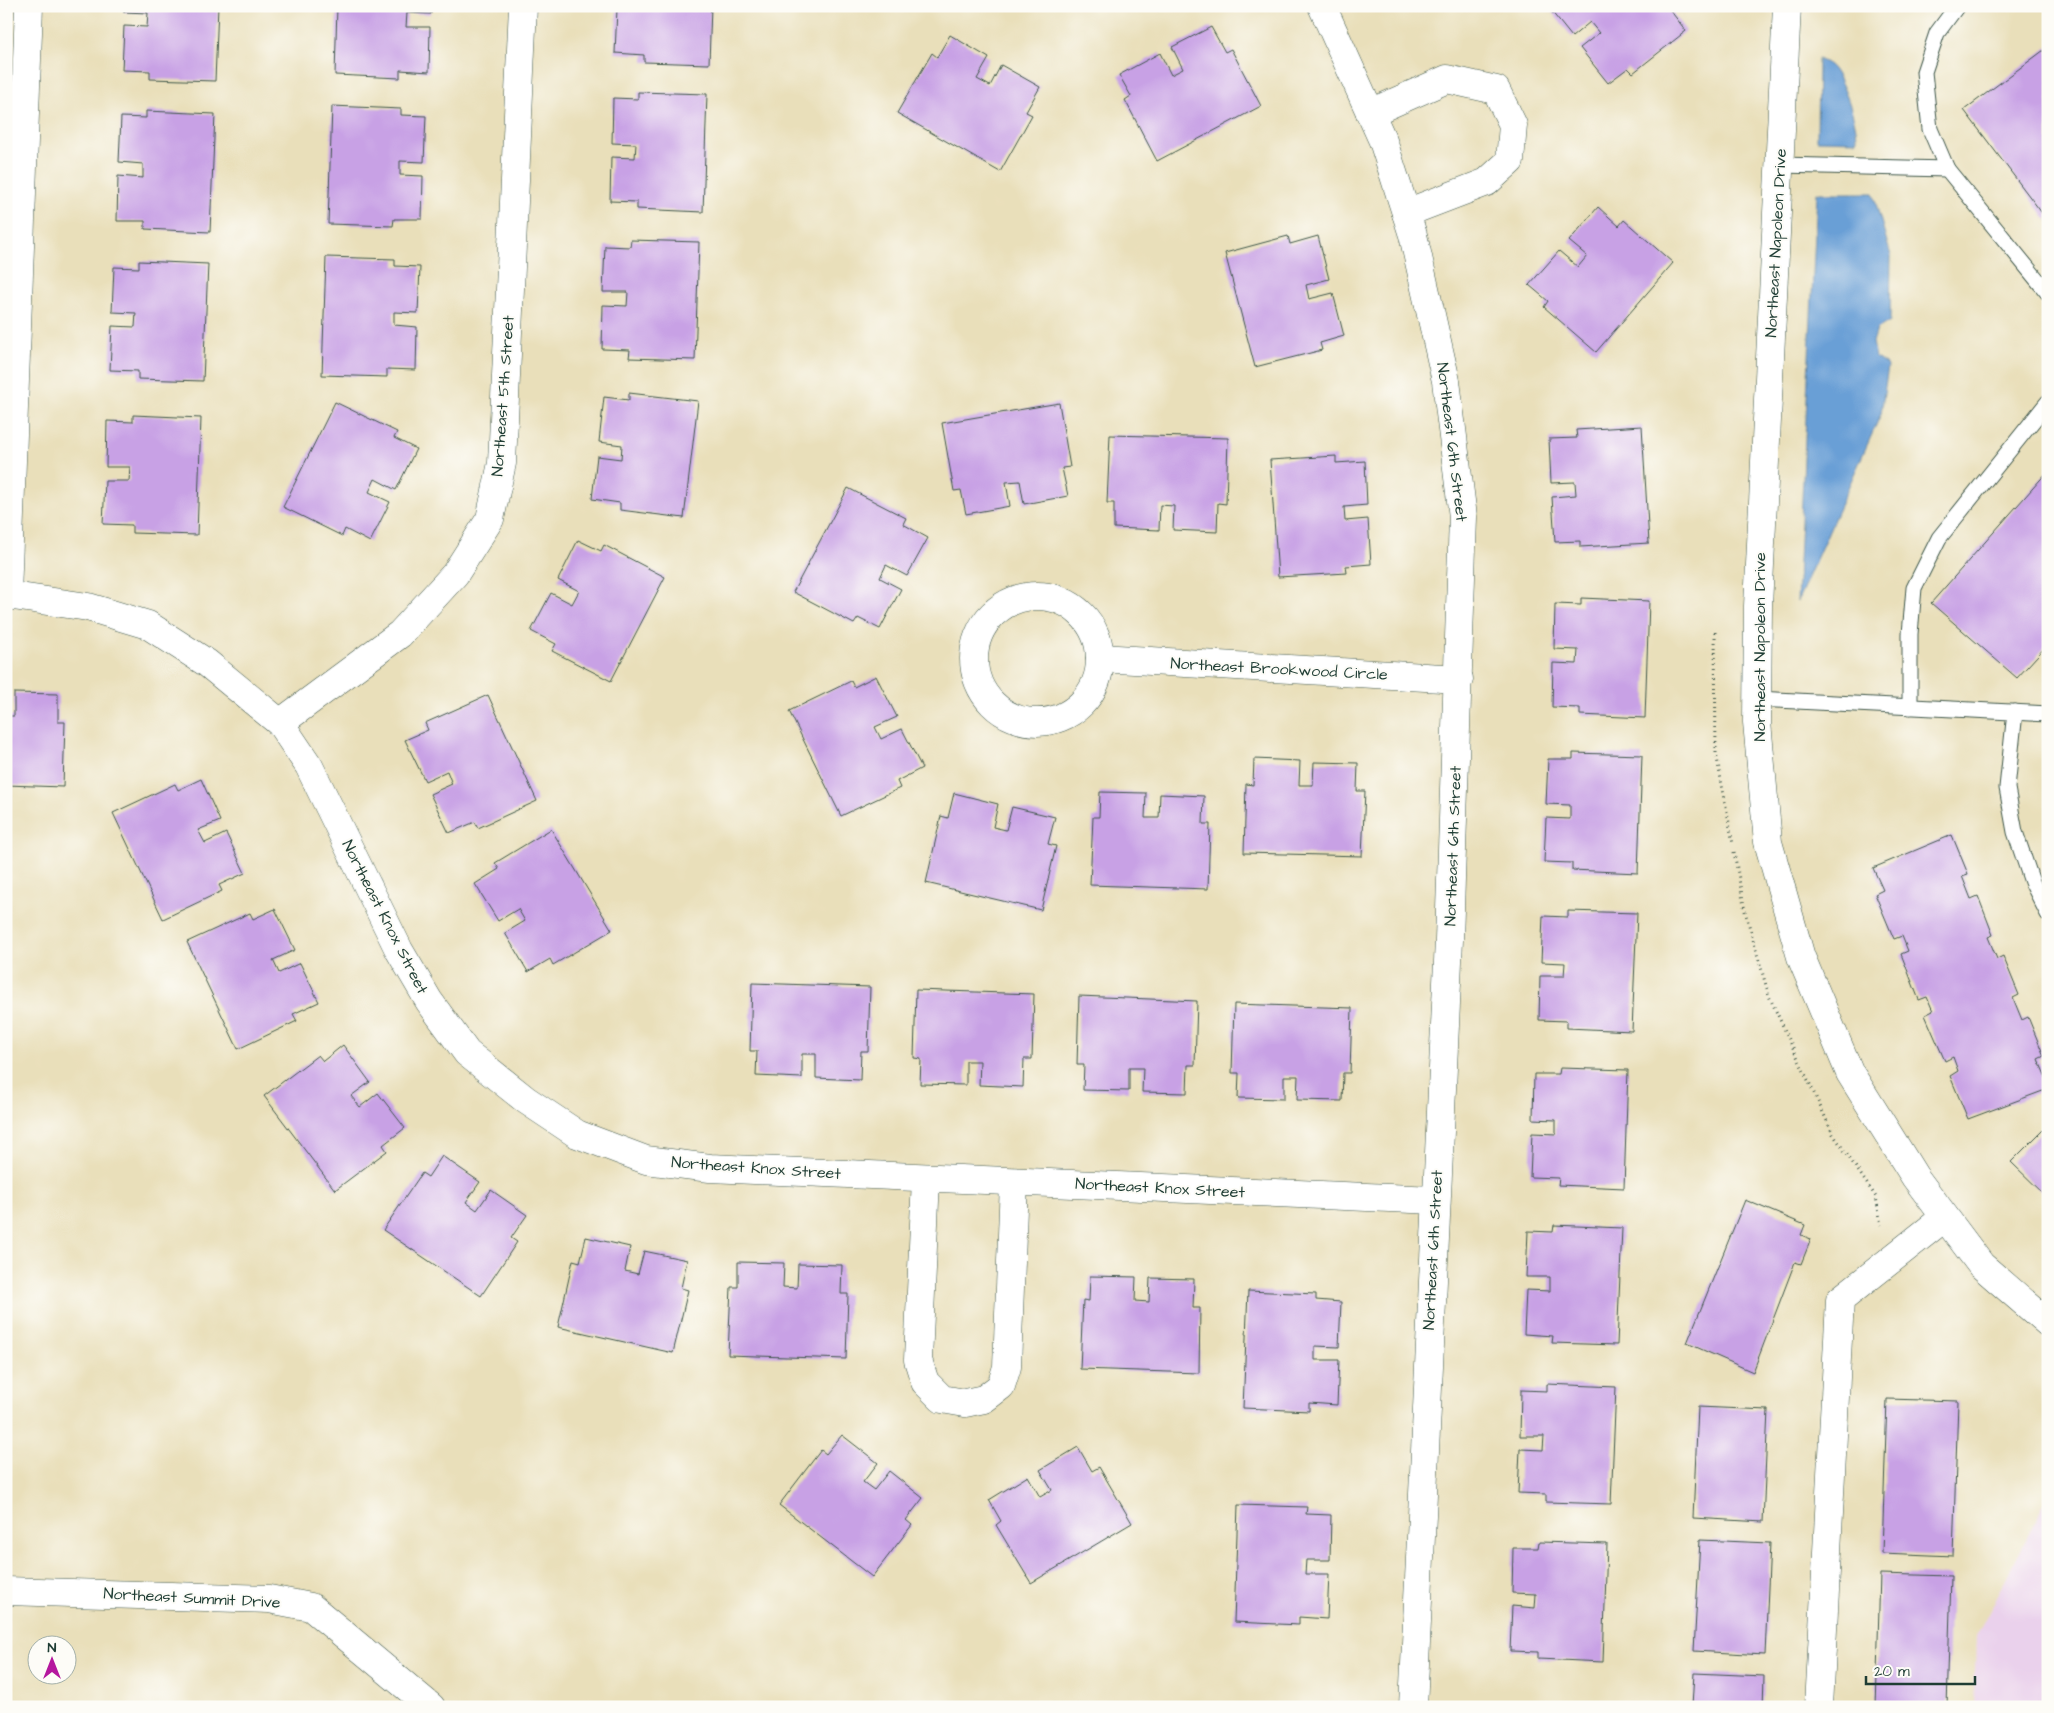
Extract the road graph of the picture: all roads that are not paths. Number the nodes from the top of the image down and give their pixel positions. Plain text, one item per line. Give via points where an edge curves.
1 (29, 6) edge
2 (523, 6) edge
3 (1322, 6) edge
4 (1787, 6) edge
5 (1957, 6) edge
6 (1370, 113) junction
7 (1780, 165) junction
8 (1947, 169) junction
9 (1406, 213) junction
10 (2048, 293) edge
11 (2048, 402) edge
12 (7, 594) edge
13 (1100, 658) junction
14 (1459, 679) junction
15 (1757, 699) junction
16 (1910, 707) junction
17 (2015, 712) junction
18 (2048, 714) edge
19 (280, 723) junction
20 (2048, 914) edge
21 (926, 1178) junction
22 (1014, 1182) junction
23 (1435, 1200) junction
24 (1945, 1218) junction
25 (2048, 1323) edge
26 (6, 1590) edge
27 (431, 1707) edge
28 (1413, 1707) edge
29 (1819, 1707) edge

1 - 12 street
2 - 19 street, Northeast 5th Street via 502,463 490,519 455,574 400,634
3 - 6 street, Northeast 6th Street
4 - 7 street, Northeast Napoleon Drive
5 - 8 lane via 1937,33 1924,72 1930,129
6 - 9 street, Northeast 6th Street via 1383,141
6 - 9 street via 1447,80 1496,90 1513,125 1510,161 1487,182
7 - 8 lane
7 - 15 street, Northeast Napoleon Drive via 1758,606
8 - 10 lane
9 - 14 street, Northeast 6th Street via 1446,381 1463,517
11 - 16 lane via 1939,538 1914,588
12 - 19 street, Northeast Knox Street via 88,607 148,625 207,663
13 - 13 street via 1090,625 1071,605 1052,597 1031,596 1011,601 981,628 974,648 974,670 981,689 994,705 1012,717 1032,722 1053,720 1072,712 1088,697 1097,679
13 - 14 street, Northeast Brookwood Circle
14 - 23 street, Northeast 6th Street
15 - 16 lane
15 - 24 street, Northeast Napoleon Drive via 1768,842 1801,958 1850,1073 1915,1178
16 - 17 lane
17 - 18 lane
17 - 20 lane via 2007,788 2015,832 2032,882
19 - 21 street, Northeast Knox Street via 310,766 399,950 429,1001 467,1053 526,1100 578,1134 646,1160 710,1168
21 - 22 street, Northeast Knox Street
21 - 22 street via 918,1360 925,1382 942,1399 965,1403 984,1399 1000,1386 1007,1366
22 - 23 street, Northeast Knox Street
23 - 28 street, Northeast 6th Street
24 - 25 street, Northeast Napoleon Drive via 1981,1265
24 - 29 street via 1840,1300
26 - 27 street, Northeast Summit Drive via 269,1599 311,1607

